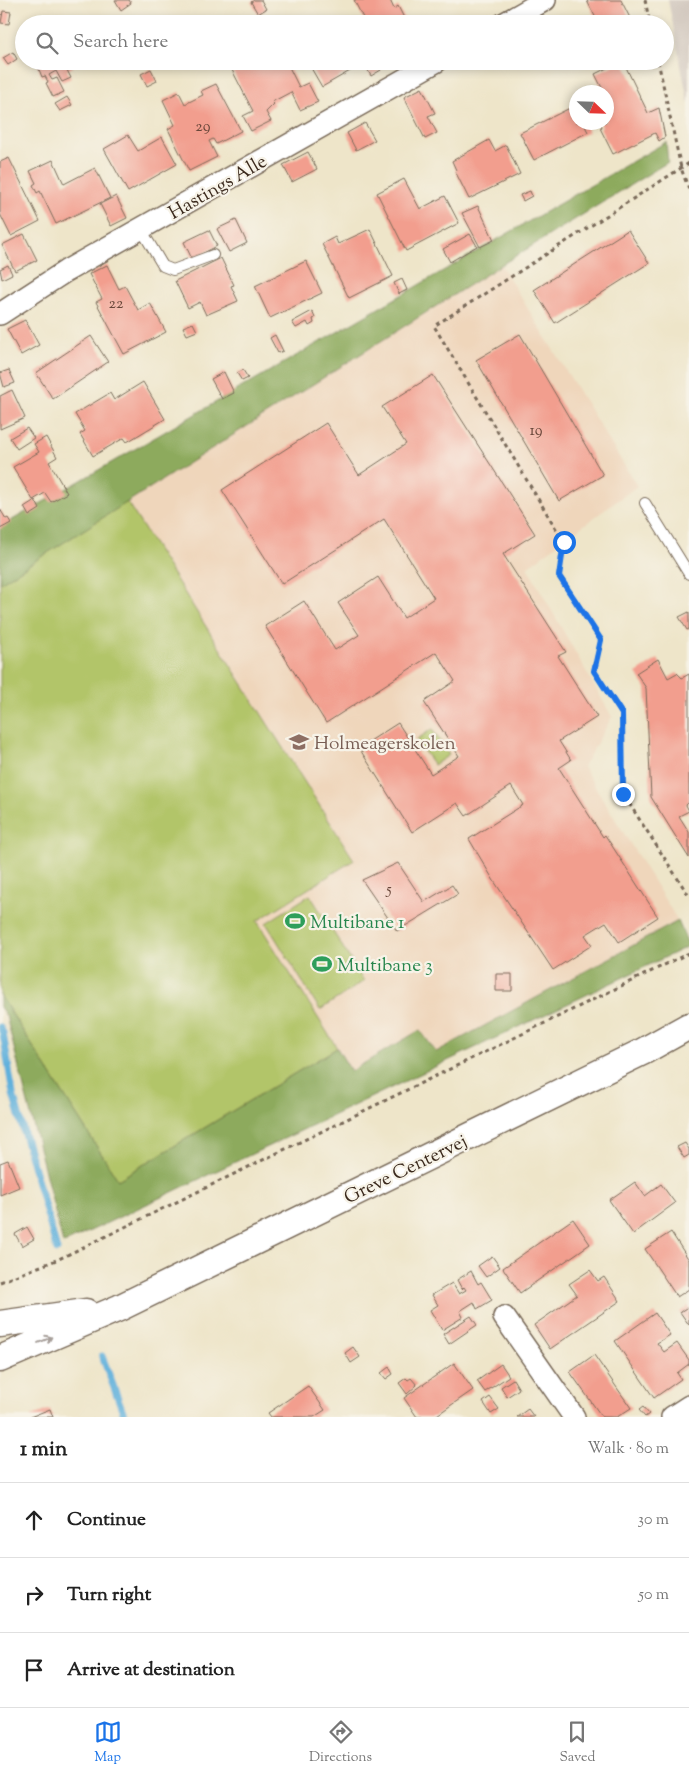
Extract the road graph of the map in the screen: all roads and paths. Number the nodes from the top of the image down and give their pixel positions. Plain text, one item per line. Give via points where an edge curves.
1 (545, 0) edge
2 (646, 0) edge
3 (519, 15) edge
4 (648, 15) edge
5 (420, 70) edge
6 (660, 70) edge
7 (689, 163) edge
8 (681, 168) junction
9 (689, 190) edge
10 (141, 229) junction
11 (213, 254) dead end
12 (0, 314) edge
13 (645, 503) dead end
14 (689, 574) edge
15 (689, 896) edge
16 (689, 953) edge
17 (689, 1026) edge
18 (0, 1282) edge
19 (119, 1308) junction
20 (504, 1317) dead end
21 (0, 1324) edge
22 (0, 1359) edge
23 (689, 1406) edge
24 (574, 1417) edge
25 (672, 1417) edge

1 - 3 street
2 - 4 path
5 - 10 street, Hastings Alle
6 - 8 path
7 - 8 path
8 - 9 path
8 - 15 path via 434,326 564,542 559,576 601,640 594,671 622,714 623,794
10 - 11 lane via 163,266 173,270
10 - 12 street, Hastings Alle via 66,271
13 - 14 lane
16 - 18 path via 58,1259
17 - 19 street, Greve Centervej
19 - 21 street, Greve Centervej
22 -> 19 street, Greve Centervej
20 - 24 street
23 - 25 street

